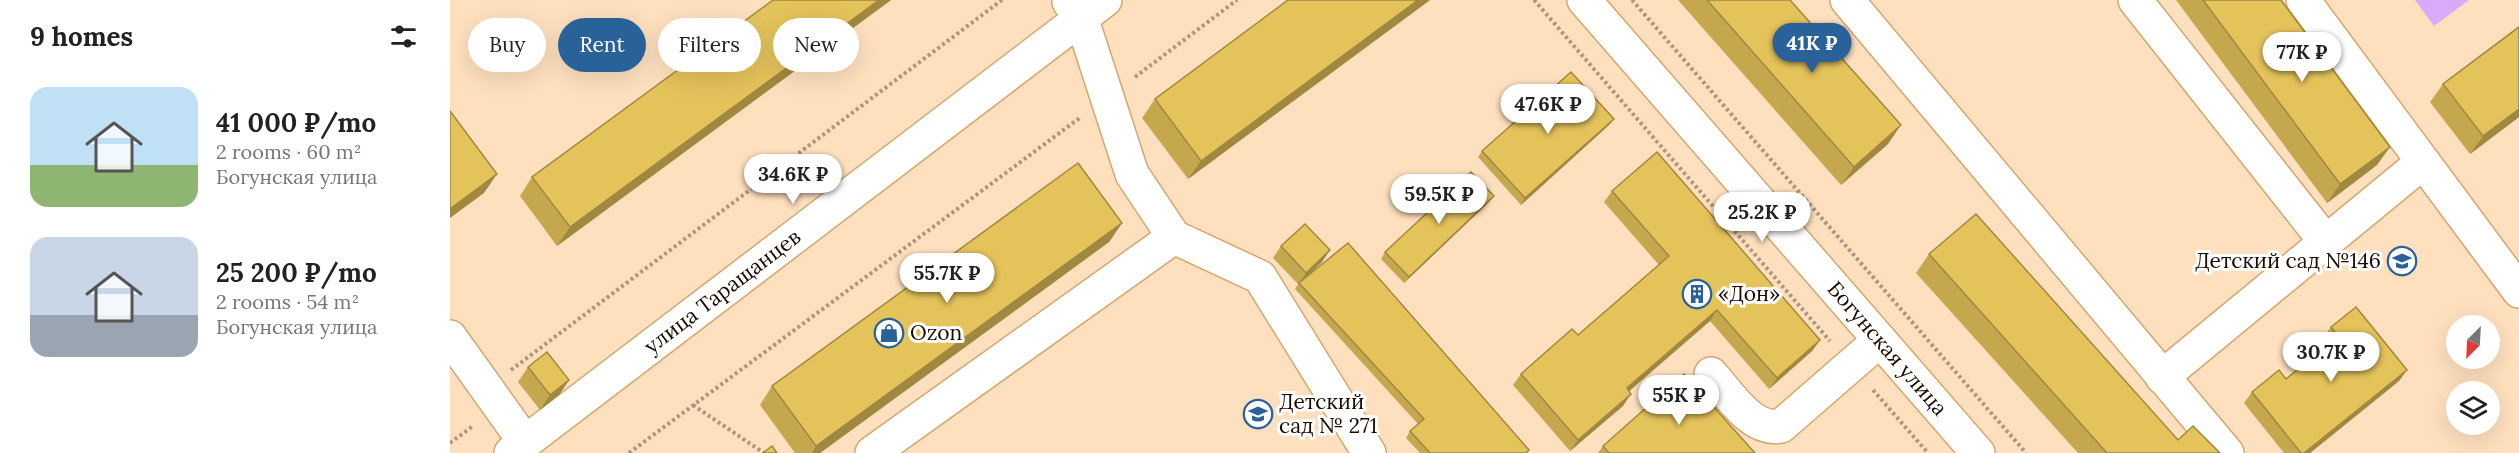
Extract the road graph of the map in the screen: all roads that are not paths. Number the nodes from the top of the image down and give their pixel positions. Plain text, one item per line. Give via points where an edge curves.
1 (1584, 0) edge
2 (1847, 0) edge
3 (2135, 0) edge
4 (2303, 0) edge
5 (1085, 6) edge
6 (2423, 162) junction
7 (1174, 237) junction
8 (2326, 242) junction
9 (2519, 291) edge
10 (450, 337) edge
11 (1880, 340) junction
12 (1711, 375) dead end
13 (2162, 377) junction
14 (518, 448) edge
15 (873, 453) edge
16 (1369, 453) edge
17 (1978, 453) edge
18 (2227, 453) edge

1 - 11 street, Богунская улица
2 - 13 street
3 - 8 street
4 - 6 street
5 - 7 street via 1107,98 1132,174
5 - 14 street, улица Таращанцев
6 - 8 street
6 - 9 street
7 - 15 street
7 - 16 street via 1260,277
8 - 13 street
10 - 14 street via 487,388
11 - 12 street via 1781,426 1770,429 1753,420
11 - 17 street, Богунская улица
13 - 18 street

